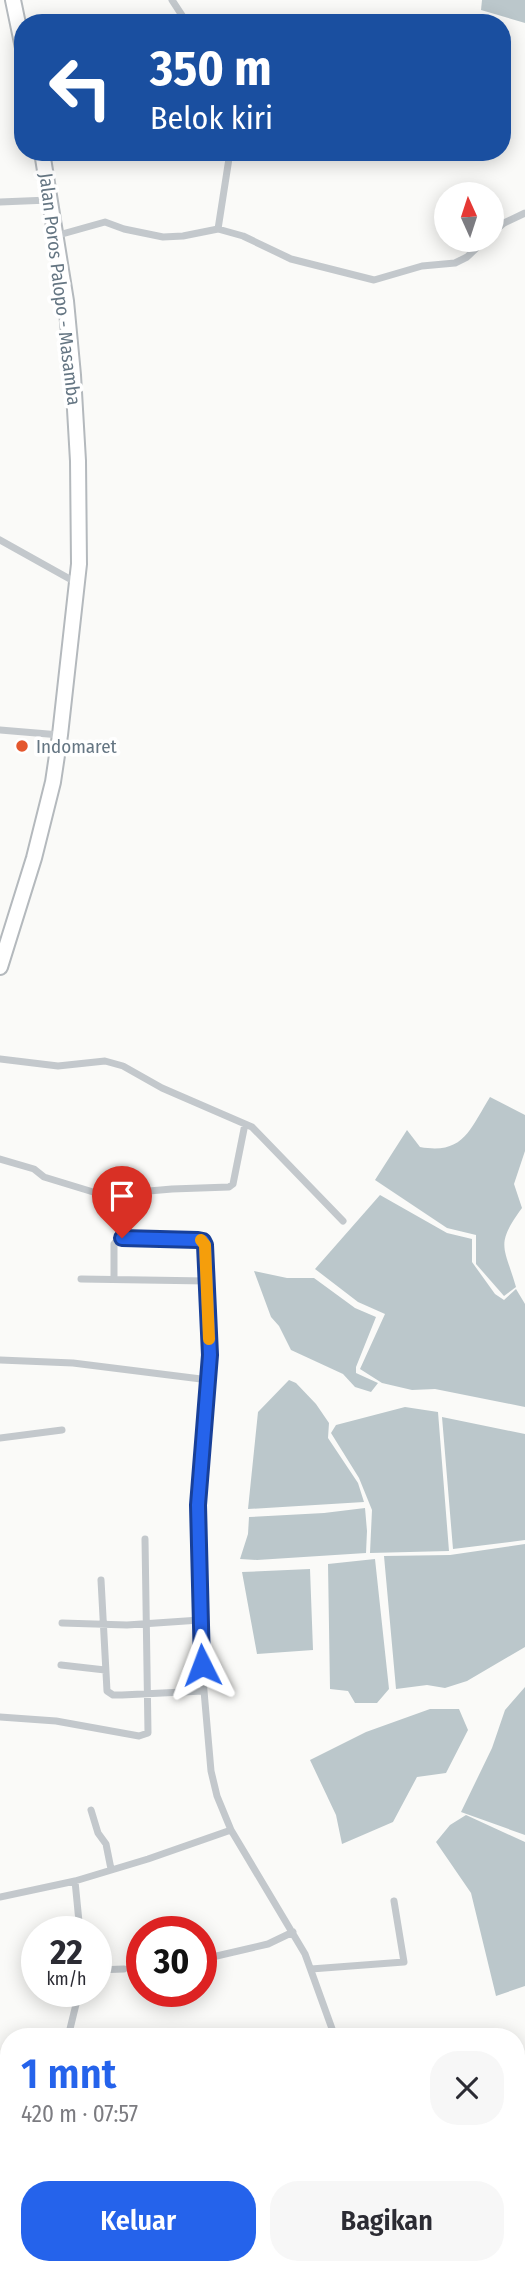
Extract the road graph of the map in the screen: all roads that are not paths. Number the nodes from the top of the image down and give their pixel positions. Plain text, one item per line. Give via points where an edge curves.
1 (43, 161) edge
2 (229, 161) edge
3 (49, 200) junction
4 (0, 202) edge
5 (525, 213) edge
6 (504, 223) edge
7 (218, 229) junction
8 (55, 236) junction
9 (472, 252) edge
10 (0, 540) edge
11 (77, 583) junction
12 (0, 730) edge
13 (60, 735) junction
14 (0, 967) edge
15 (0, 1059) edge
16 (245, 1124) junction
17 (0, 1159) edge
18 (343, 1221) dead end
19 (81, 1279) dead end
20 (114, 1279) junction
21 (207, 1281) junction
22 (0, 1360) edge
23 (209, 1380) junction
24 (62, 1430) dead end
25 (0, 1438) edge
26 (145, 1539) dead end
27 (102, 1580) dead end
28 (200, 1620) junction
29 (62, 1623) dead end
30 (148, 1624) junction
31 (103, 1625) junction
32 (61, 1665) dead end
33 (105, 1670) junction
34 (203, 1691) junction
35 (149, 1695) junction
36 (0, 1717) edge
37 (91, 1810) dead end
38 (231, 1830) junction
39 (111, 1869) junction
40 (75, 1881) junction
41 (0, 1897) edge
42 (394, 1901) dead end
43 (78, 1916) edge
44 (293, 1932) junction
45 (217, 1956) edge
46 (112, 1969) edge
47 (124, 1969) dead end
48 (312, 1969) junction
49 (75, 2007) edge
50 (70, 2028) edge
51 (332, 2028) edge

1 - 3 highway, Jalan Poros Palopo - Masamba
2 - 7 street
3 - 4 street
3 - 8 highway, Jalan Poros Palopo - Masamba
5 - 6 street
7 - 8 street via 163,237 105,222
7 - 9 street via 291,259 374,279 455,263
8 - 11 highway, Jalan Poros Palopo - Masamba via 74,374 79,461
10 - 11 street
11 - 13 highway, Jalan Poros Palopo - Masamba
12 - 13 street
13 - 14 highway, Jalan Poros Palopo - Masamba via 34,858
15 - 16 street via 58,1066 114,1062
16 - 17 street via 229,1187 103,1195
16 - 18 street
19 - 20 street
20 - 21 street
20 - 21 street via 115,1240 122,1238 203,1241
21 - 23 street
22 - 23 street via 73,1363
23 - 28 street via 199,1473
24 - 25 street
26 - 30 street
27 - 31 street
28 - 30 street
28 - 34 street
29 - 31 street
30 - 31 street
30 - 35 street
31 - 33 street
32 - 33 street
33 - 35 street via 107,1688 113,1695
34 - 35 street
34 - 38 street via 214,1784
35 - 36 street via 149,1731 144,1736
37 - 39 street
38 - 39 street
38 - 44 street
39 - 40 street
40 - 41 street
40 - 43 street
42 - 48 street via 404,1962
44 - 45 street via 268,1944
44 - 48 street
46 - 47 street
48 - 51 street
49 - 50 street

